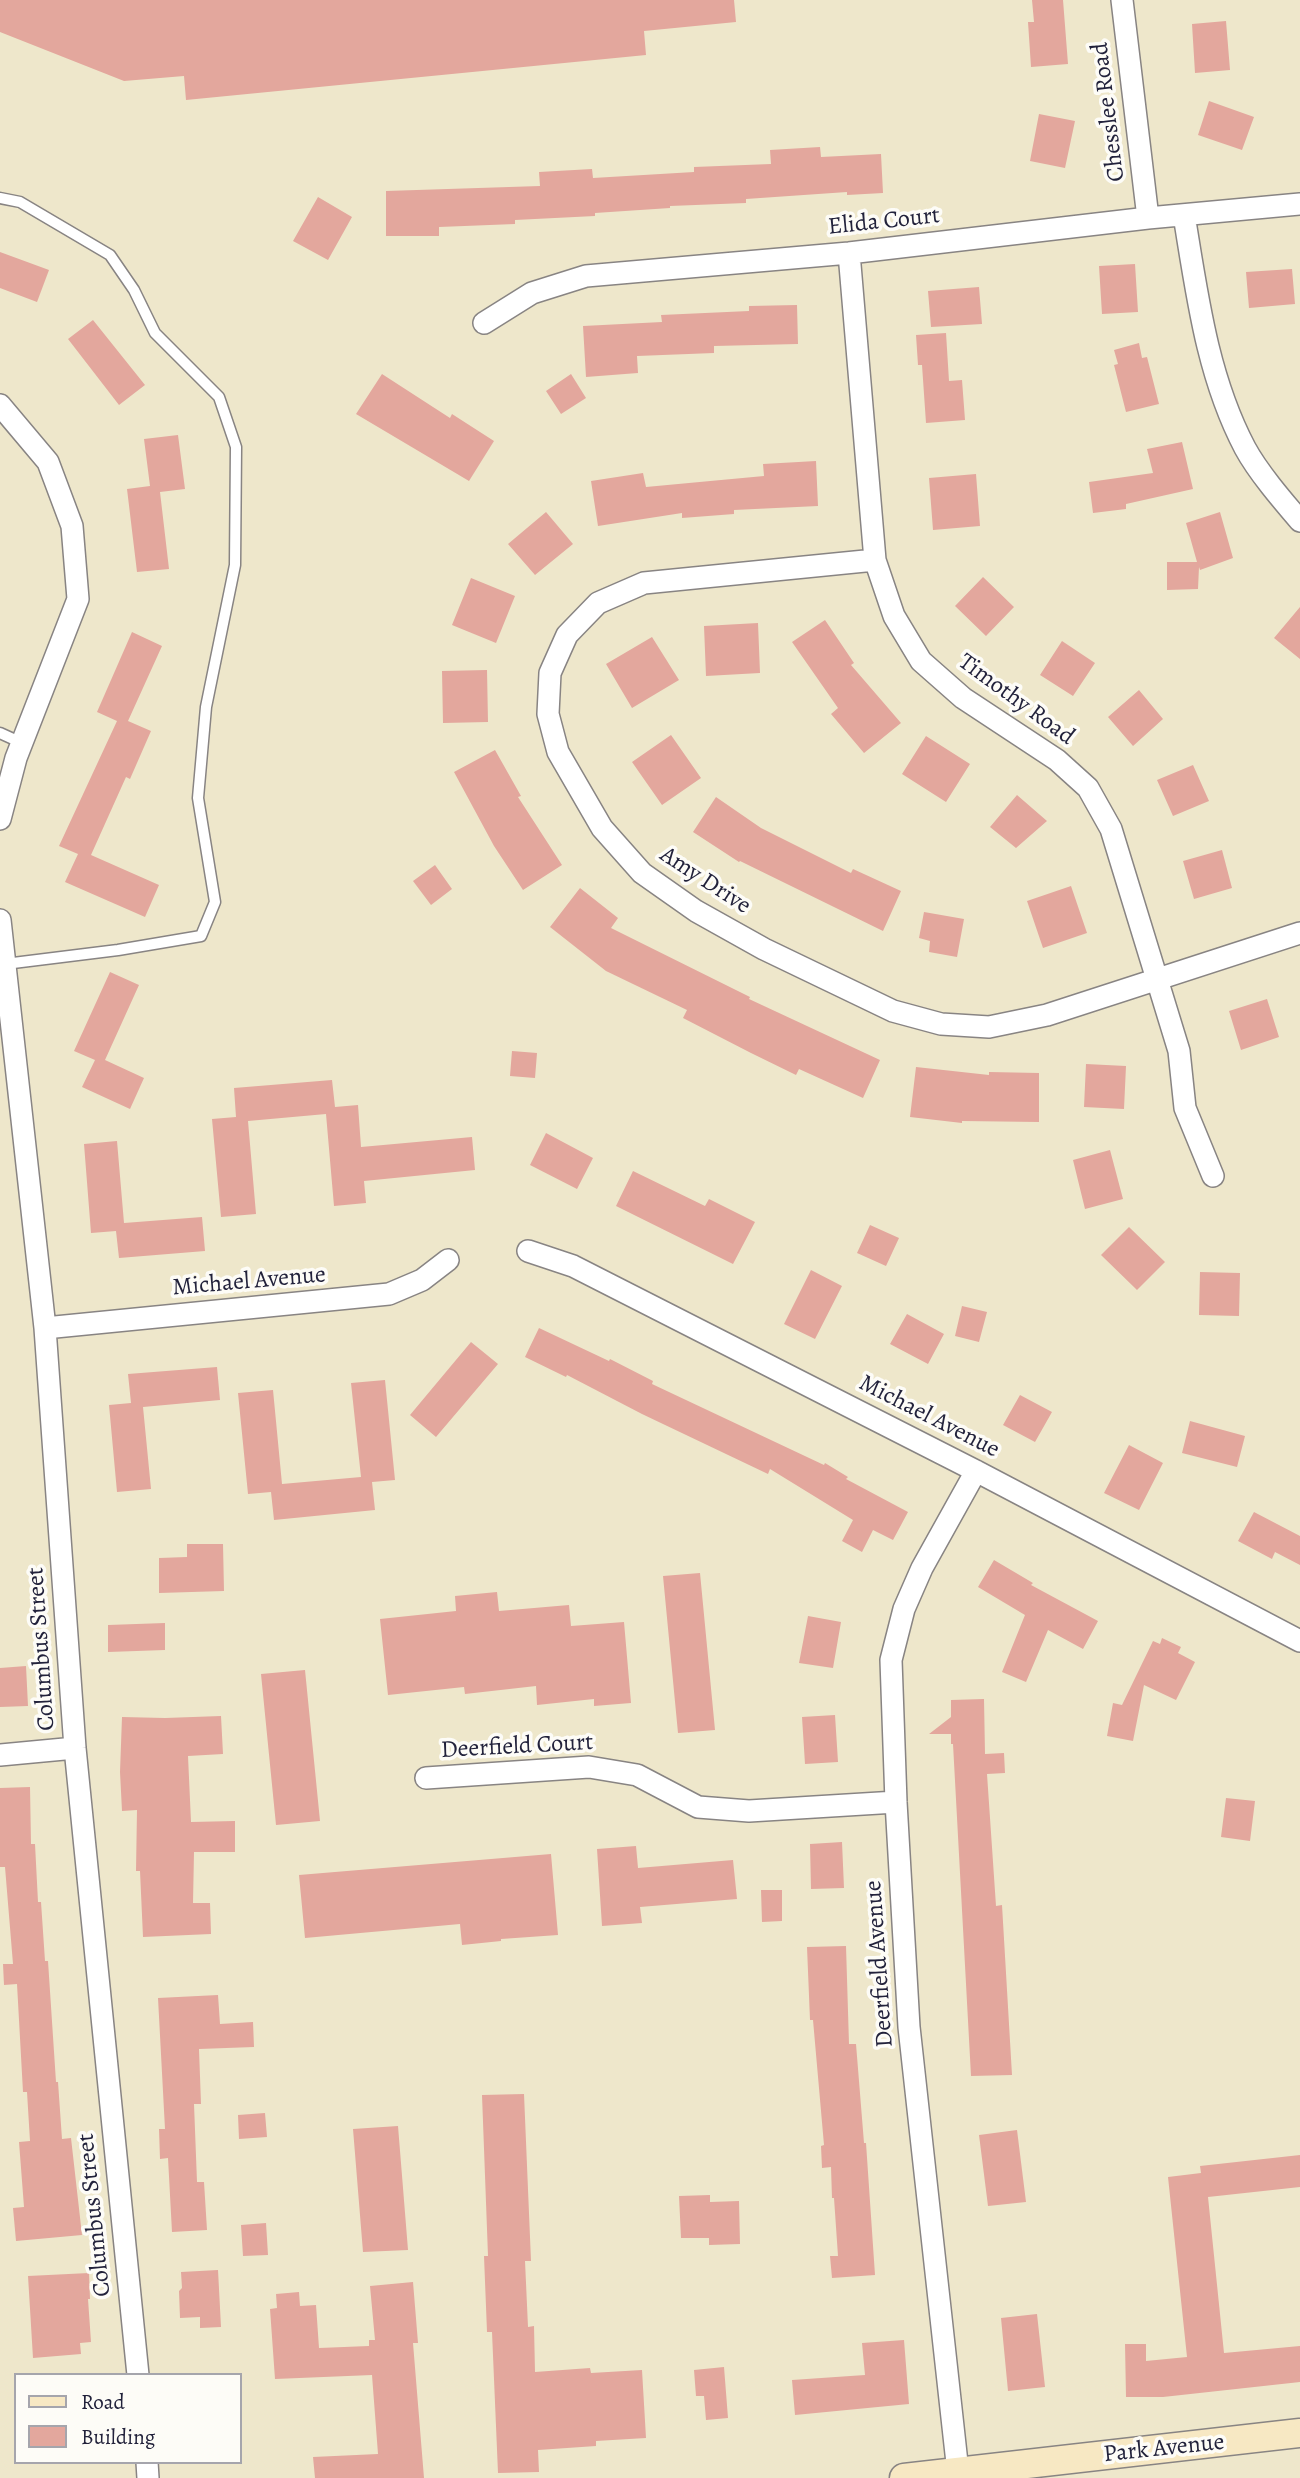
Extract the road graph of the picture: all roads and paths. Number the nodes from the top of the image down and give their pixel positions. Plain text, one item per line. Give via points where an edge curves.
1 (1122, 0) edge
2 (0, 198) edge
3 (1300, 204) edge
4 (1184, 215) junction
5 (1147, 218) junction
6 (849, 253) junction
7 (484, 323) dead end
8 (0, 405) edge
9 (1300, 521) edge
10 (875, 560) junction
11 (0, 733) edge
12 (22, 743) junction
13 (0, 819) edge
14 (0, 920) edge
15 (1300, 933) edge
16 (5, 964) junction
17 (1157, 979) junction
18 (1213, 1176) dead end
19 (528, 1251) dead end
20 (448, 1260) dead end
21 (45, 1328) junction
22 (976, 1471) junction
23 (1300, 1641) edge
24 (75, 1748) junction
25 (0, 1755) edge
26 (426, 1778) dead end
27 (896, 1802) junction
28 (138, 2373) edge
29 (1300, 2434) edge
30 (958, 2472) junction
31 (904, 2478) edge

1 - 5 street, Chesslee Road
2 - 16 lane via 20,202 110,255 155,333 219,397 236,447 235,565 206,707 198,798 215,902 201,936
3 - 4 street, Elida Court
4 - 5 street, Elida Court
4 - 9 street via 1202,323 1219,385 1246,449
5 - 6 street, Elida Court
6 - 7 street, Elida Court via 586,276 533,293
6 - 10 street, Timothy Road
8 - 12 street via 48,462 72,526 78,598
10 - 17 street, Timothy Road via 894,616 921,661 963,698 1057,760 1088,789 1111,829
10 - 17 street, Amy Drive via 644,583 598,603 567,635 550,673 548,714 558,752 602,828 642,873 696,911 894,1011 941,1024 989,1027 1047,1015
11 - 12 lane
12 - 13 street
14 - 16 street, Columbus Street
15 - 17 street, Amy Drive
16 - 21 street, Columbus Street
17 - 18 street, Timothy Road via 1179,1051 1185,1108
19 - 22 street, Michael Avenue via 573,1266
20 - 21 street, Michael Avenue via 422,1280 389,1294
21 - 24 street, Columbus Street
22 - 23 street, Michael Avenue
22 - 27 street, Deerfield Avenue via 922,1568 904,1609 891,1660
24 - 25 street
24 - 28 street, Columbus Street
26 - 27 street, Deerfield Court via 589,1766 637,1776 698,1807 749,1811
27 - 30 street, Deerfield Avenue via 909,2027
29 - 30 street, Park Avenue
30 - 31 street, Park Avenue

